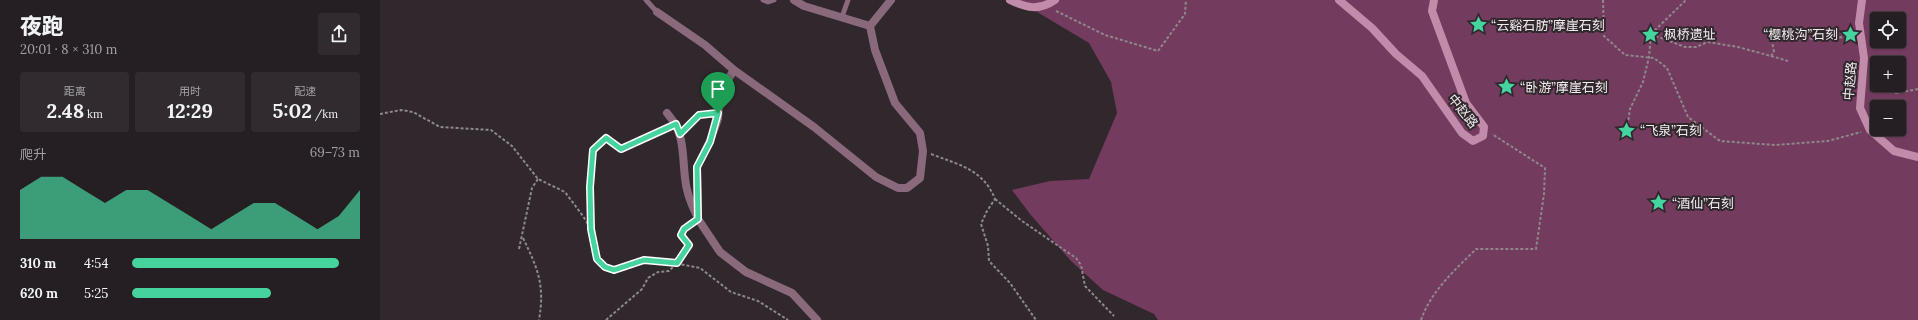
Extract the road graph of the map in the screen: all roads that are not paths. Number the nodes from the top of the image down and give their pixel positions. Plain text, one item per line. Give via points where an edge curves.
1 (646, 0) edge
2 (763, 0) edge
3 (774, 0) edge
4 (794, 0) edge
5 (848, 0) edge
6 (891, 0) edge
7 (1010, 0) edge
8 (1055, 0) edge
9 (1339, 0) edge
10 (1434, 0) edge
11 (1862, 0) edge
12 (657, 12) joint
13 (842, 17) junction
14 (870, 26) junction
15 (734, 70) junction
16 (667, 113) dead end
17 (1918, 157) edge
18 (698, 219) junction
19 (817, 320) edge

1 - 12 lane
2 - 3 lane
4 - 13 street via 804,6
5 - 13 lane
6 - 14 street
7 - 8 street via 1022,6 1036,8
9 - 10 street, 中赵路 via 1422,76 1462,132 1473,141 1483,136 1484,126 1466,103 1432,11
11 - 17 street, 中赵路 via 1859,23 1864,58 1860,108 1870,130 1894,151
12 - 15 street via 705,45
13 - 14 street
14 - 15 street via 875,50 895,102 920,133 923,151 920,178 907,188 898,188 876,177 814,127
15 - 18 street via 720,92 718,113 710,142 697,167
16 - 18 street via 676,124 682,139 685,179
18 - 19 street via 720,252 746,272 792,293

